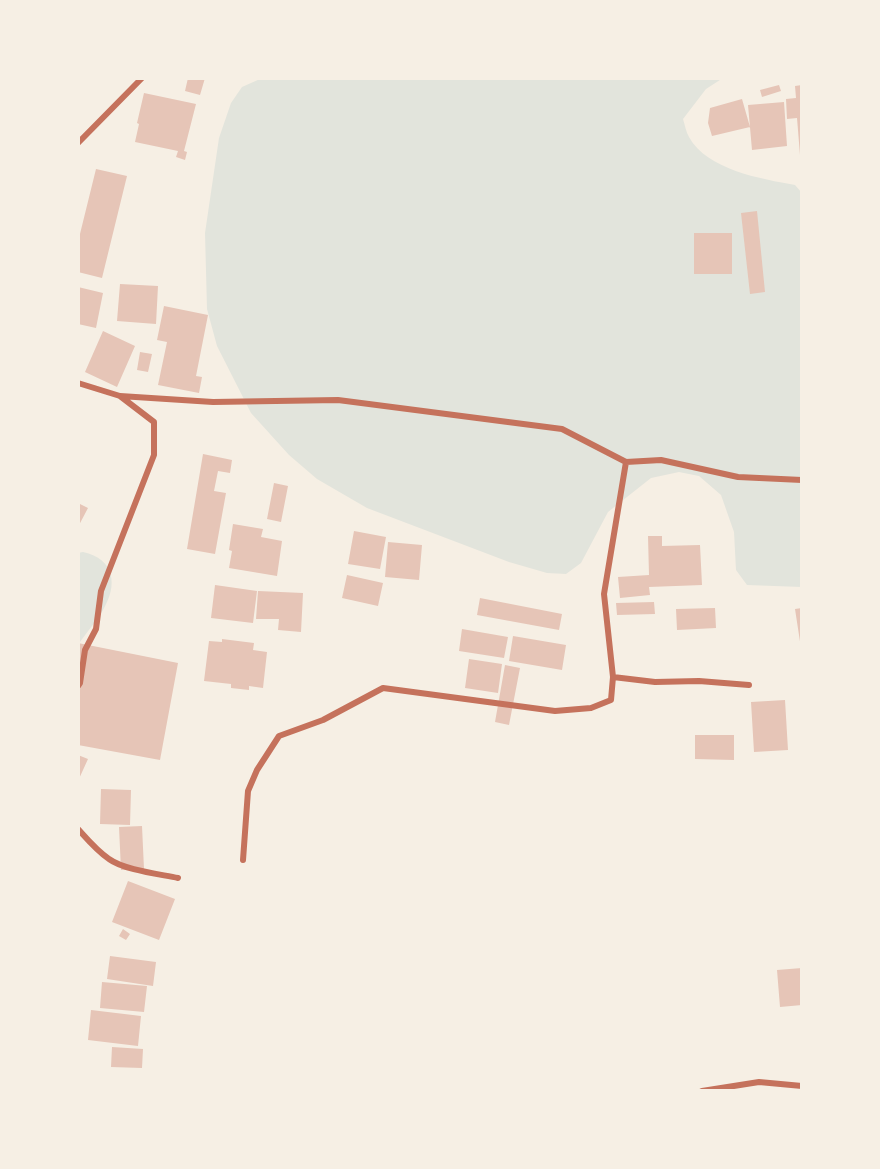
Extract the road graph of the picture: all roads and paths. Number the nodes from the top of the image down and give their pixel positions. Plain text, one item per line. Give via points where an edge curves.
1 (142, 78) edge
2 (78, 143) edge
3 (78, 383) edge
4 (120, 396) junction
5 (626, 462) junction
6 (802, 480) edge
7 (613, 677) junction
8 (749, 685) dead end
9 (78, 686) edge
10 (78, 829) edge
11 (243, 860) dead end
12 (178, 878) dead end
13 (802, 1086) edge
14 (702, 1091) edge

1 - 2 street
3 - 4 street
4 - 5 street via 213,402 338,400 436,412 562,429
4 - 9 street via 154,422 154,455 101,591 96,629 85,650
5 - 6 street via 661,460 738,477
5 - 7 street via 604,594
7 - 8 street
7 - 11 street via 611,700 591,708 555,711 383,688 323,720 279,736 248,791
10 - 12 street via 110,860
13 - 14 street via 759,1082

